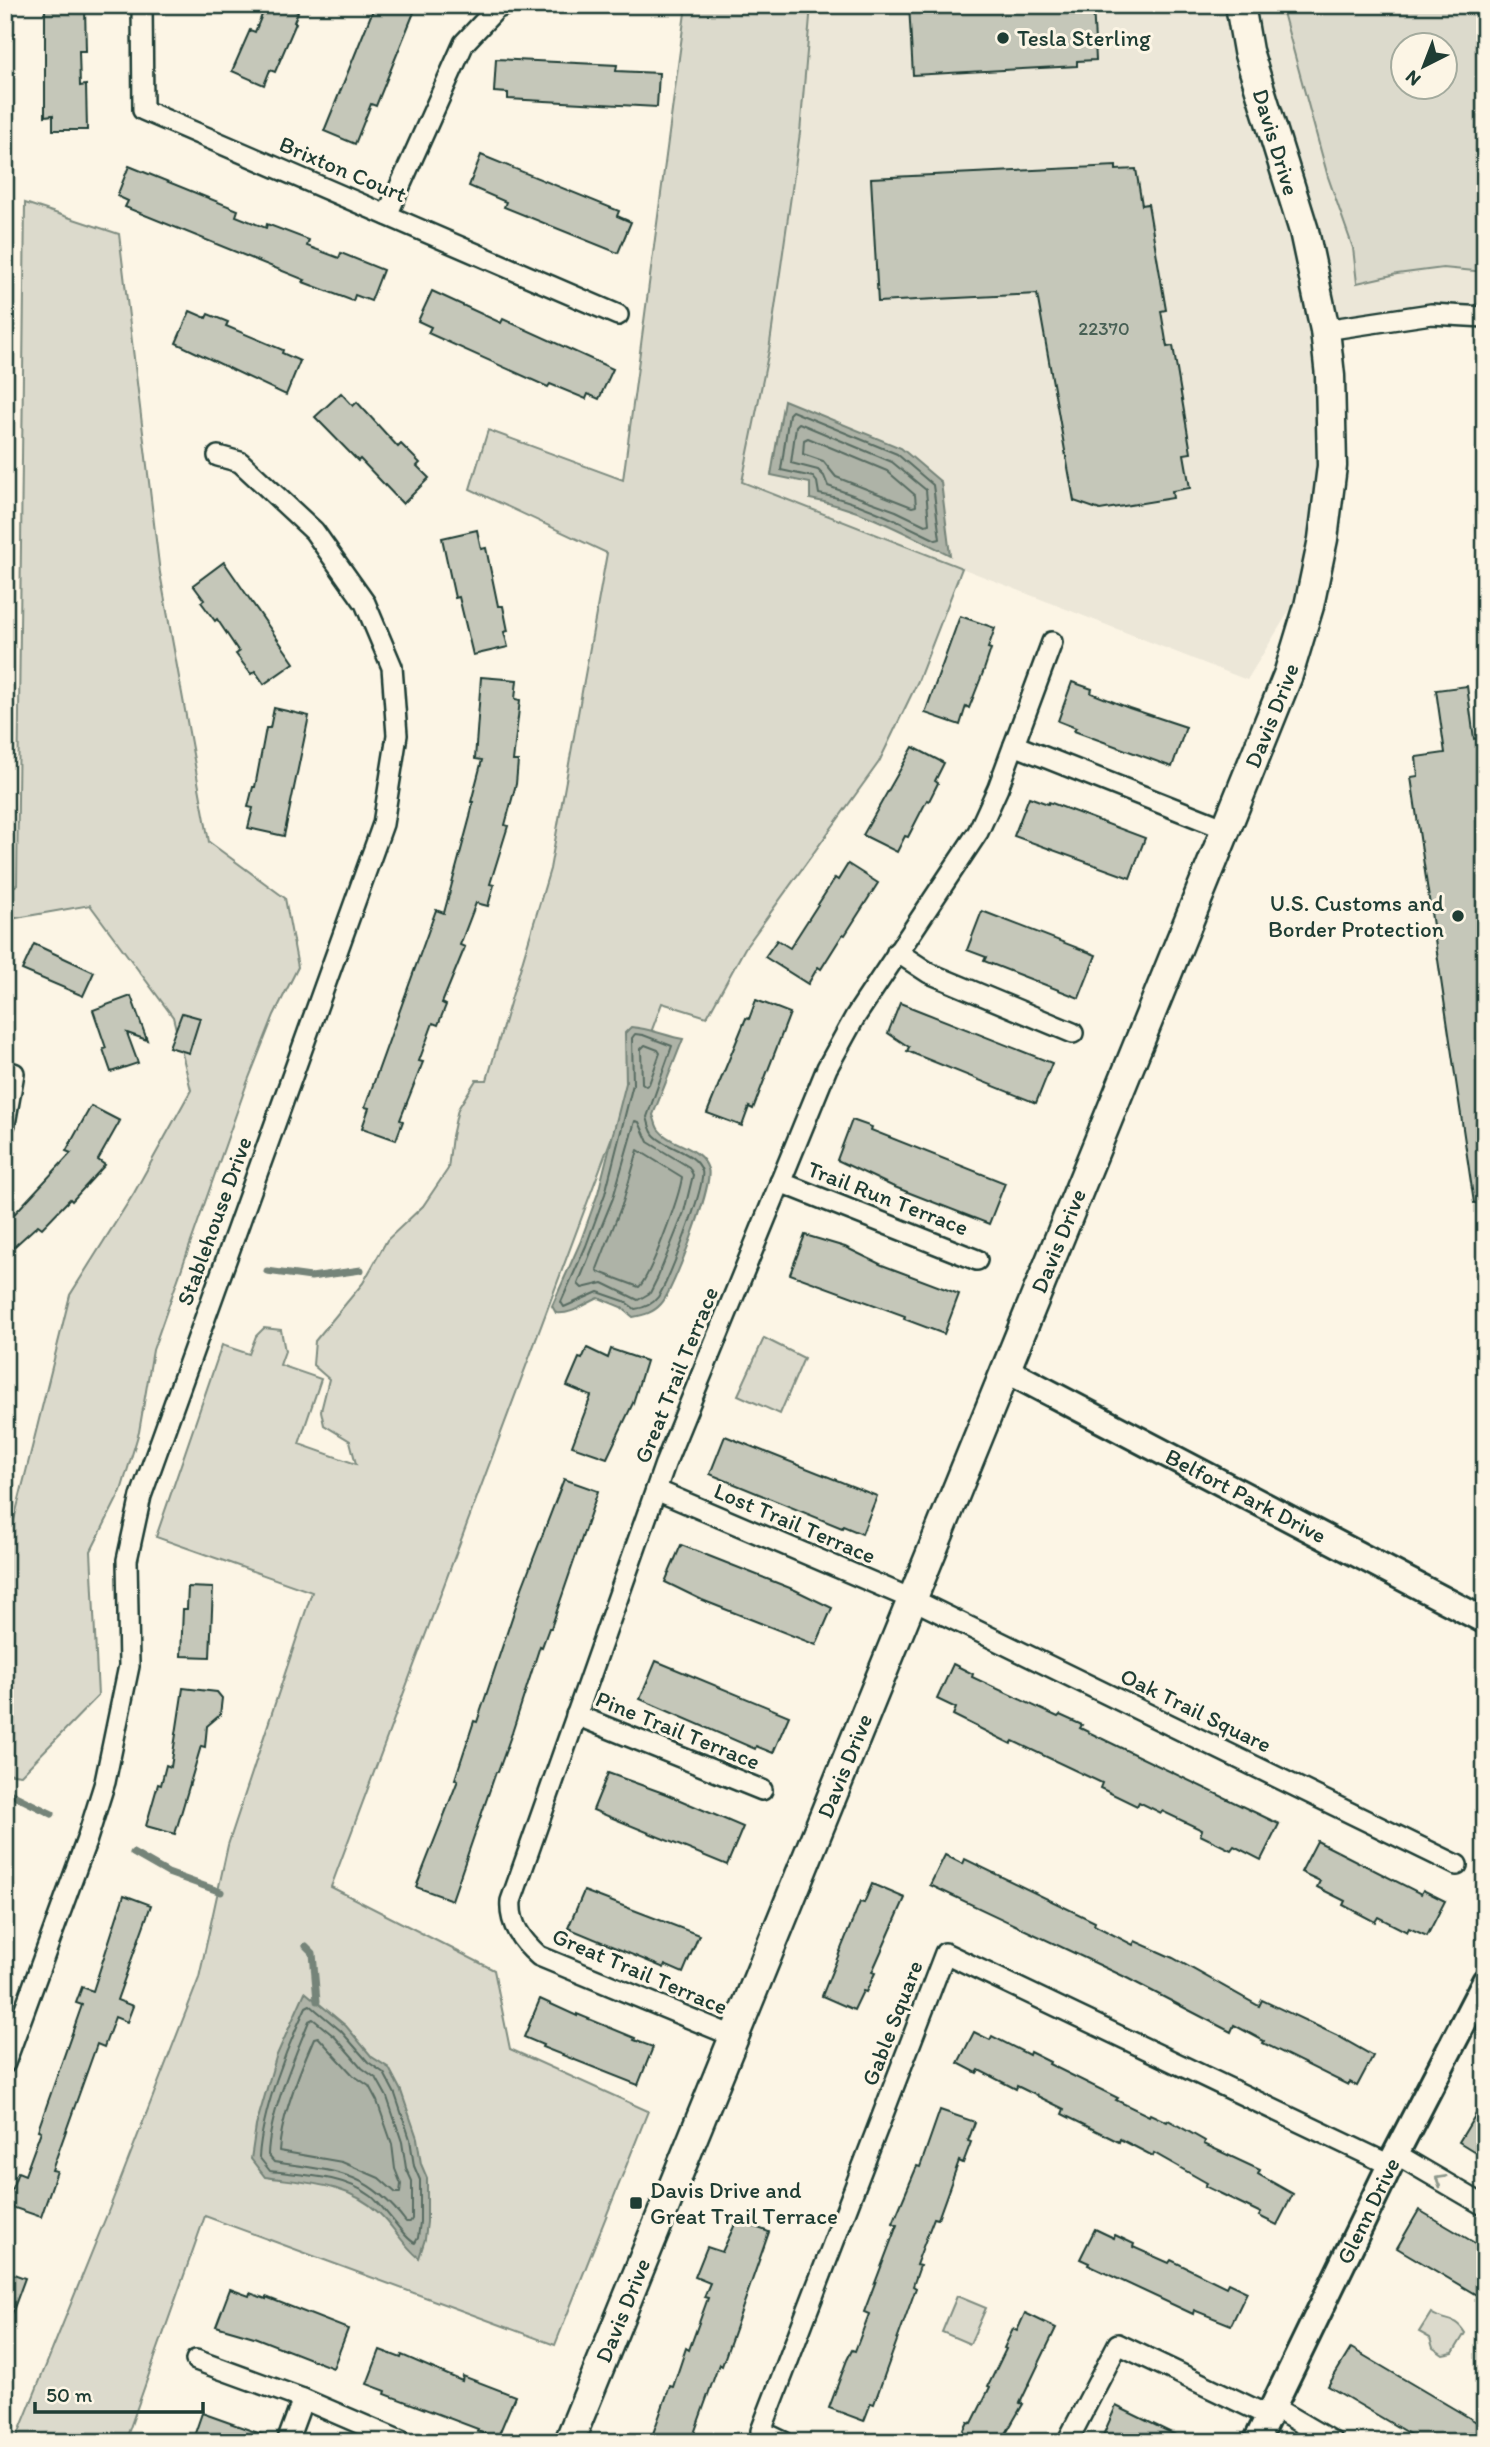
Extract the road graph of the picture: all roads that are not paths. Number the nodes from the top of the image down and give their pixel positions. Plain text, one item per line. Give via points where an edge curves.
1 (142, 5) edge
2 (505, 5) edge
3 (1240, 5) edge
4 (387, 215) junction
5 (618, 315) dead end
6 (1485, 317) edge
7 (1325, 330) junction
8 (218, 456) dead end
9 (1052, 642) dead end
10 (1014, 745) junction
11 (1226, 829) junction
12 (897, 952) junction
13 (1073, 1033) dead end
14 (14, 1073) dead end
15 (5, 1124) edge
16 (780, 1182) junction
17 (977, 1259) dead end
18 (1006, 1370) junction
19 (656, 1490) junction
20 (914, 1600) junction
21 (1485, 1621) edge
22 (576, 1715) junction
23 (762, 1790) dead end
24 (1457, 1865) dead end
25 (1485, 1981) edge
26 (733, 2036) junction
27 (5, 2063) edge
28 (1393, 2160) junction
29 (1485, 2206) edge
30 (196, 2360) dead end
31 (303, 2399) junction
32 (1271, 2411) junction
33 (287, 2442) edge
34 (403, 2442) edge
35 (569, 2442) edge
36 (784, 2442) edge
37 (1067, 2442) edge
38 (1256, 2442) edge
39 (1333, 2442) edge

1 - 4 street, Brixton Court via 144,110
2 - 4 street via 464,44
3 - 7 main road, Davis Drive via 1248,51 1304,231
4 - 5 street, Brixton Court
6 - 7 street via 1431,314
7 - 11 main road, Davis Drive via 1332,466 1323,539 1288,674
8 - 27 street, Stablehouse Drive via 240,462 314,531 365,603 392,667 397,735 383,824 141,1496 127,1560 129,1666 105,1782
9 - 10 street, Great Trail Terrace
10 - 11 street
10 - 12 street, Great Trail Terrace via 978,832
11 - 18 main road, Davis Drive
12 - 13 street via 929,972
12 - 16 street, Great Trail Terrace via 827,1068
14 - 15 street
16 - 17 street, Trail Run Terrace
16 - 19 street, Great Trail Terrace
18 - 20 main road, Davis Drive
18 - 21 street, Belfort Park Drive
19 - 20 street, Lost Trail Terrace
19 - 22 street, Great Trail Terrace
20 - 24 street, Oak Trail Square
20 - 26 main road, Davis Drive
22 - 23 street, Pine Trail Terrace
22 - 26 street, Great Trail Terrace via 511,1900 515,1926 539,1956
25 - 28 street, Glenn Drive
26 - 35 main road, Davis Drive
29 -> 28 street
28 - 32 street, Glenn Drive
28 - 36 street, Gable Square via 945,1953 761,2431
30 - 31 street
31 - 33 street
31 - 34 street
32 - 37 street via 1118,2344
32 - 38 street, Glenn Drive
32 - 39 street

